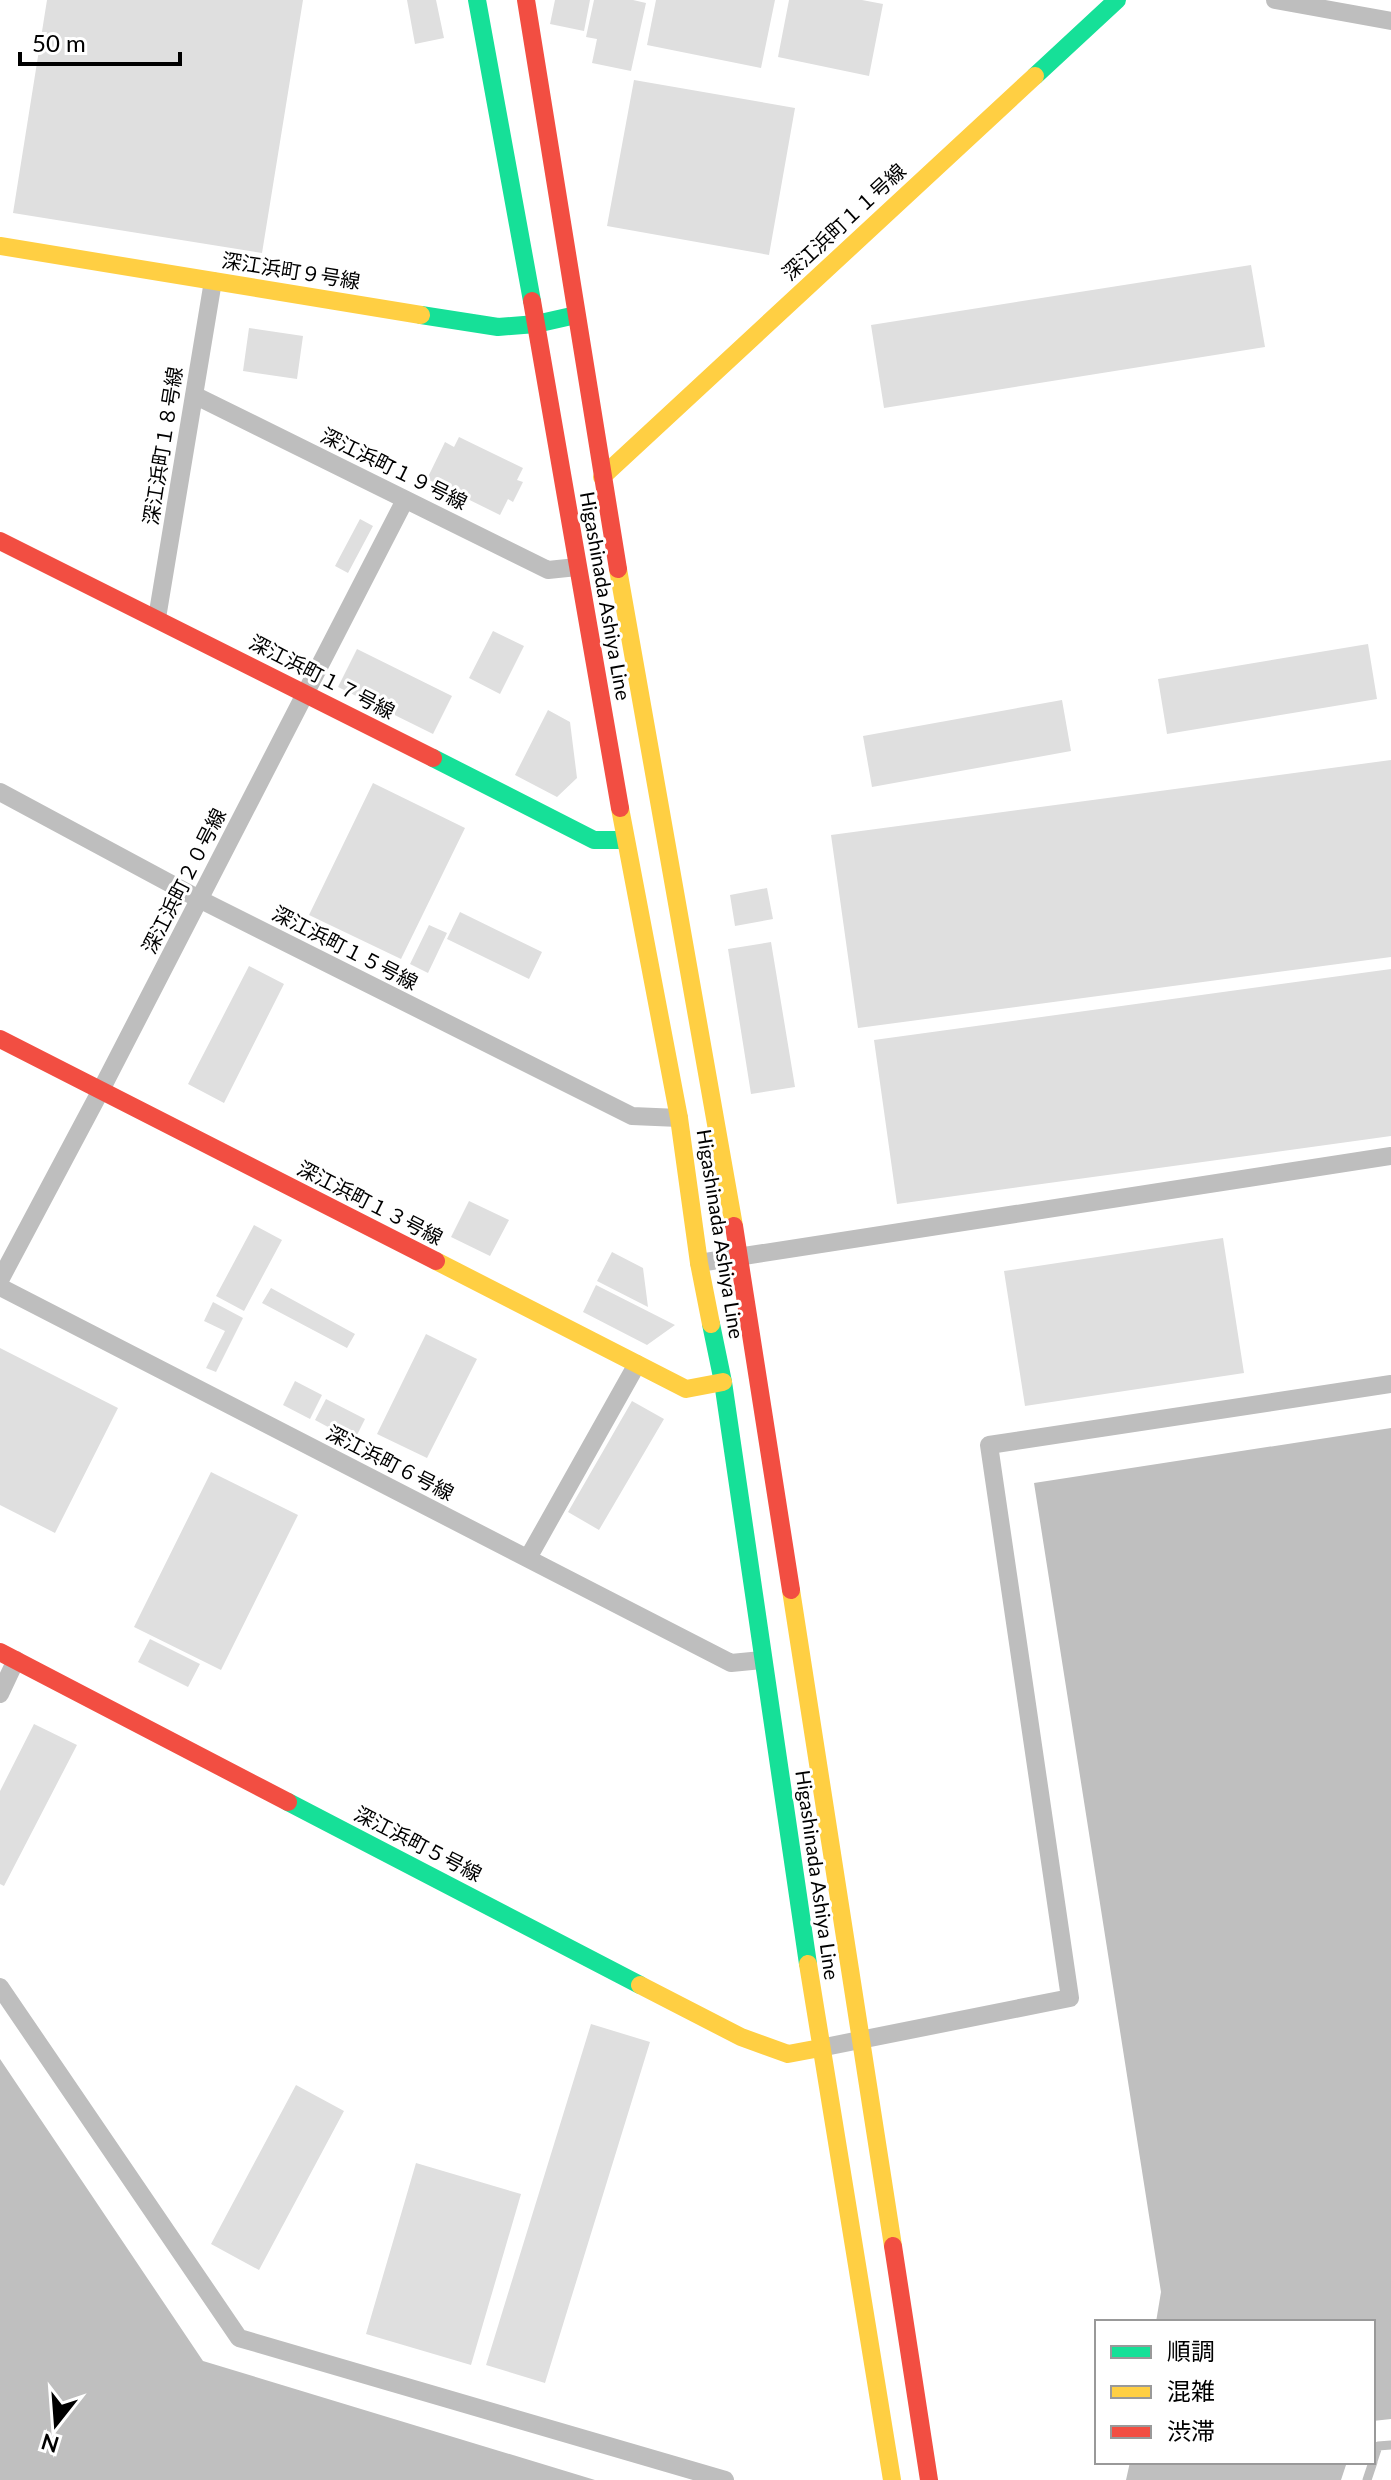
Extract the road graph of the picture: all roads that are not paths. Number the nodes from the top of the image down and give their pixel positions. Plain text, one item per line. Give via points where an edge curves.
1 (477, 0) edge
2 (526, 0) edge
3 (1117, 0) edge
4 (1275, 0) edge
5 (1391, 21) edge
6 (0, 246) edge
7 (213, 281) junction
8 (576, 315) junction
9 (536, 324) junction
10 (194, 395) junction
11 (602, 477) junction
12 (405, 500) junction
13 (0, 541) edge
14 (577, 567) junction
15 (157, 618) junction
16 (305, 693) junction
17 (0, 792) edge
18 (625, 840) junction
19 (199, 899) junction
20 (0, 1039) edge
21 (101, 1090) junction
22 (679, 1118) junction
23 (1391, 1156) edge
24 (739, 1257) junction
25 (699, 1263) junction
26 (0, 1280) edge
27 (0, 1287) edge
28 (637, 1364) junction
29 (723, 1382) junction
30 (1391, 1384) edge
31 (528, 1558) junction
32 (8, 1656) edge
33 (762, 1660) junction
34 (0, 1694) edge
35 (0, 1987) edge
36 (861, 2039) junction
37 (820, 2048) junction
38 (1391, 2445) edge
39 (1375, 2456) edge
40 (725, 2480) edge
41 (892, 2480) edge
42 (929, 2480) edge

1 - 9 main road, Higashinada Ashiya Line
2 - 8 main road, Higashinada Ashiya Line
3 - 11 main road, 深江浜町１１号線
4 - 5 street
6 - 7 main road, 深江浜町９号線
7 - 9 main road, 深江浜町９号線 via 498,327
7 - 10 street, 深江浜町１８号線
8 - 9 main road, 深江浜町９号線
8 - 11 main road, Higashinada Ashiya Line
9 - 14 main road, Higashinada Ashiya Line
10 - 12 street, 深江浜町１９号線
10 - 15 street, 深江浜町１８号線
11 - 24 main road, Higashinada Ashiya Line
12 - 14 street, 深江浜町１９号線 via 548,570
12 - 16 street, 深江浜町２０号線
13 - 15 main road, 深江浜町１７号線
14 - 18 main road, Higashinada Ashiya Line
15 - 16 main road, 深江浜町１７号線
16 - 18 main road, 深江浜町１７号線 via 594,840
16 - 19 street, 深江浜町２０号線
17 - 19 street, 深江浜町１５号線
18 - 22 main road, Higashinada Ashiya Line
19 - 21 street, 深江浜町２０号線
19 - 22 street, 深江浜町１５号線 via 632,1116
20 - 21 main road, 深江浜町１３号線
21 - 26 street, 深江浜町２０号線
21 - 28 main road, 深江浜町１３号線
22 - 25 main road, Higashinada Ashiya Line
23 - 24 street
24 - 25 street
24 - 36 main road, Higashinada Ashiya Line
25 - 29 main road, Higashinada Ashiya Line
27 - 31 street, 深江浜町６号線
28 - 29 main road, 深江浜町１３号線 via 686,1389
28 - 31 street
29 - 33 main road, Higashinada Ashiya Line
30 - 36 street via 989,1445 1070,1998
31 - 33 street, 深江浜町６号線 via 731,1663
32 - 34 street
32 - 37 main road, 深江浜町５号線 via 741,2037 788,2054
33 - 37 main road, Higashinada Ashiya Line
35 - 40 street via 239,2338
36 - 37 street
36 - 42 main road, Higashinada Ashiya Line
37 - 41 main road, Higashinada Ashiya Line
38 - 39 lane via 1378,2446

